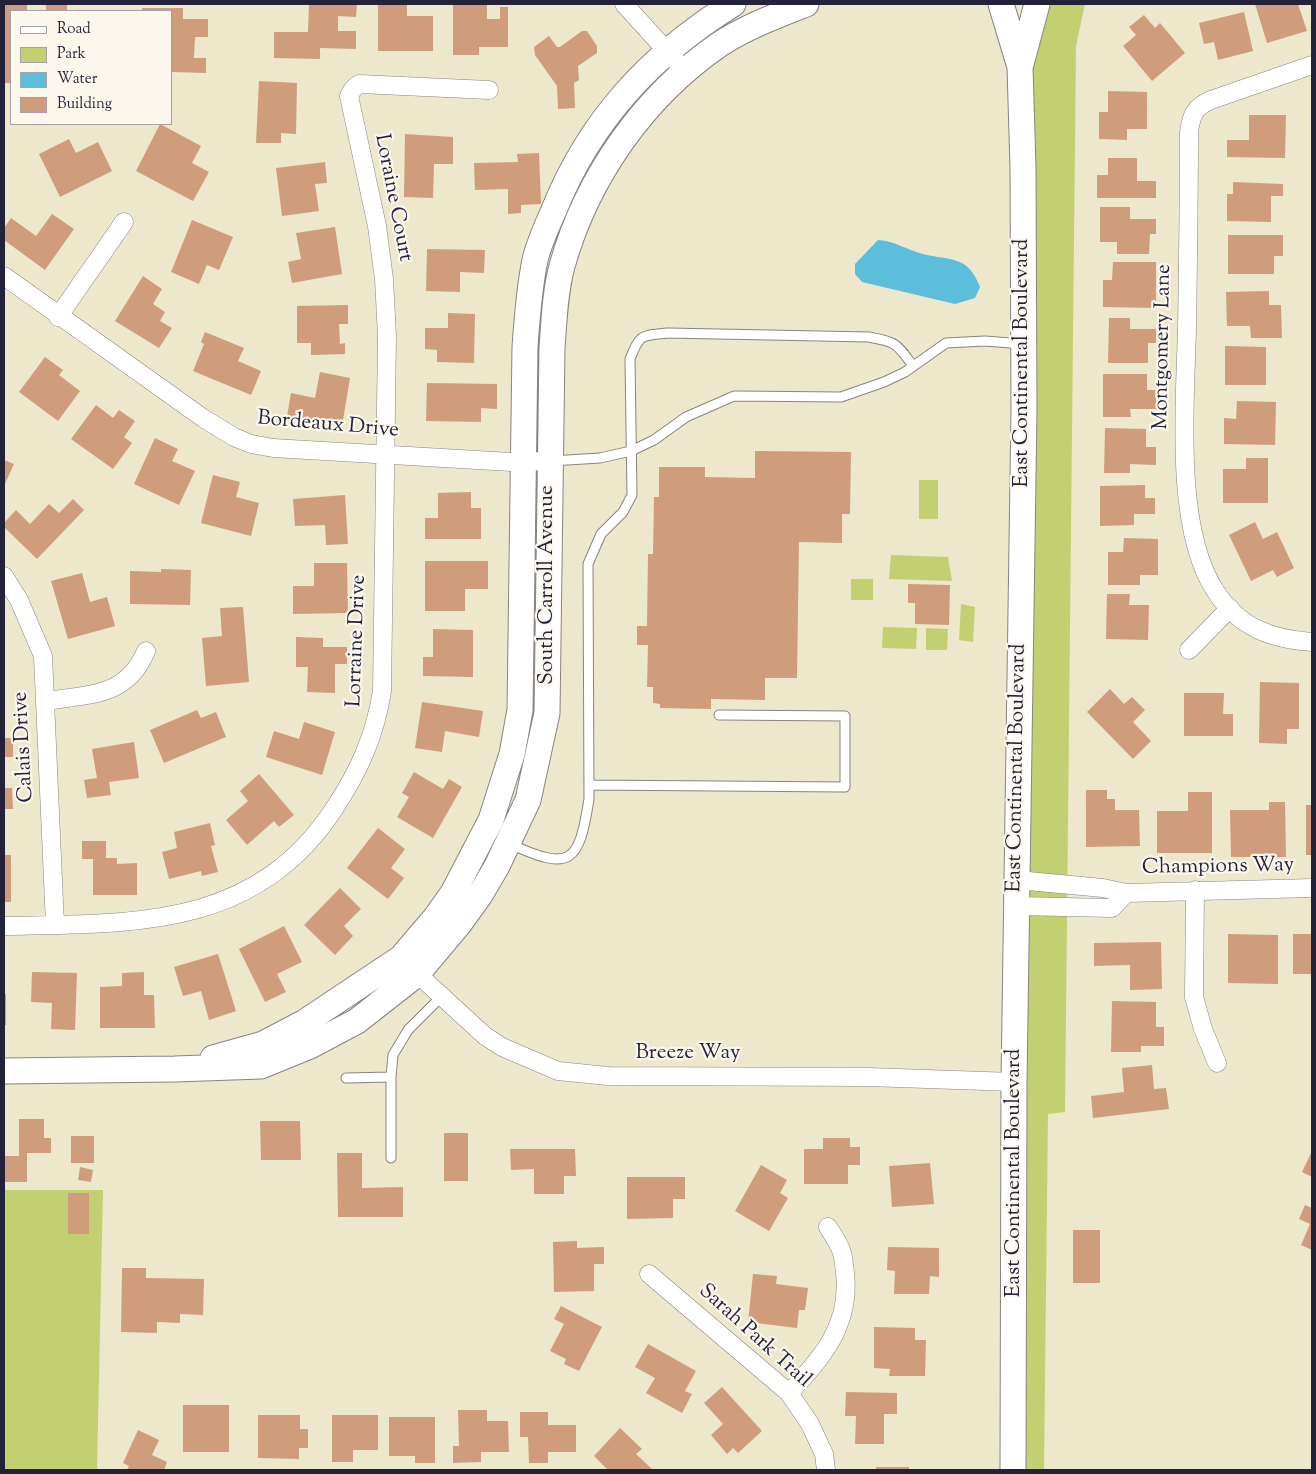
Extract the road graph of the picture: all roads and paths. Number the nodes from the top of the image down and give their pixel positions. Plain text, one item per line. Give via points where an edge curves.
1 (624, 4) edge
2 (733, 4) edge
3 (806, 4) edge
4 (1001, 4) edge
5 (1037, 4) edge
6 (668, 50) junction
7 (1312, 65) edge
8 (1020, 67) junction
9 (685, 71) junction
10 (488, 90) dead end
11 (124, 222) dead end
12 (4, 276) edge
13 (58, 317) junction
14 (1024, 344) junction
15 (913, 366) junction
16 (631, 451) junction
17 (384, 455) junction
18 (549, 461) junction
19 (524, 462) junction
20 (4, 576) edge
21 (1230, 608) junction
22 (1312, 642) edge
23 (1190, 650) dead end
24 (146, 651) dead end
25 (46, 701) junction
26 (719, 715) dead end
27 (589, 785) junction
28 (497, 838) junction
29 (1017, 880) junction
30 (1312, 888) edge
31 (1194, 890) junction
32 (1126, 893) junction
33 (1017, 906) junction
34 (55, 925) junction
35 (4, 926) edge
36 (409, 966) junction
37 (441, 997) junction
38 (1216, 1063) dead end
39 (4, 1070) edge
40 (391, 1077) junction
41 (346, 1078) dead end
42 (1014, 1082) junction
43 (391, 1158) dead end
44 (828, 1227) dead end
45 (649, 1274) dead end
46 (788, 1393) junction
47 (826, 1470) edge
48 (1014, 1470) edge

1 - 6 street
2 - 6 main road, South Carroll Avenue
3 - 9 main road, South Carroll Avenue via 721,43
4 - 8 main road, East Continental Boulevard
5 - 8 main road, East Continental Boulevard
6 - 9 street
6 - 19 main road, South Carroll Avenue via 617,102 579,155 536,258 529,294 525,347
7 - 21 street, Montgomery Lane via 1201,104 1190,122 1185,416 1188,506 1192,538 1205,570 1216,592
8 - 14 main road, East Continental Boulevard
9 - 18 main road, South Carroll Avenue via 660,94 603,169 562,266 552,348
10 - 17 street, Loraine Court via 360,84 349,96 377,226 384,279 387,336
11 - 13 street
12 - 13 street, Bordeaux Drive
13 - 17 street, Bordeaux Drive via 203,418 251,444
14 - 15 lane via 986,341 946,343
14 - 29 main road, East Continental Boulevard
15 - 16 lane via 884,382 841,397 729,397 686,417 654,440
15 - 16 lane via 899,346 870,337 668,333 644,336 637,340 630,359
16 - 18 lane via 600,458
16 - 27 lane via 632,495 623,512 601,534 588,564
17 - 19 street, Bordeaux Drive
17 - 34 street, Lorraine Drive via 384,659 377,722 361,764 330,815 285,865 228,899 198,910 135,922
18 - 19 street, Bordeaux Drive
18 - 28 main road, South Carroll Avenue via 547,713 528,800
19 - 28 main road, South Carroll Avenue via 520,710 502,791
20 - 25 street, Calais Drive via 19,600 43,656
21 - 22 street, Montgomery Lane via 1257,631 1293,641
21 - 23 street
24 - 25 street via 131,676 117,687
25 - 34 street, Calais Drive
26 - 27 lane via 845,716 845,788
27 - 28 lane via 583,836 576,852 565,859 540,857
28 - 36 main road, South Carroll Avenue via 480,896
29 - 32 street, Champions Way
29 - 33 main road, East Continental Boulevard
30 - 31 street, Champions Way
31 - 32 street, Champions Way
31 - 38 street via 1194,997
32 - 33 street, Champions Way via 1112,908
33 - 42 main road, East Continental Boulevard
34 - 35 street, Lorraine Drive
36 - 37 street, Breeze Way
36 - 39 main road, South Carroll Avenue via 263,1044 175,1069
37 - 40 lane via 408,1030 393,1056
37 - 42 street, Breeze Way via 502,1047 558,1071 608,1076 868,1077
40 - 41 lane
40 - 43 lane
42 - 48 main road, East Continental Boulevard
44 - 46 street via 842,1252 845,1308 831,1343
45 - 46 street, Sarah Park Trail
46 - 47 street, Sarah Park Trail via 810,1424 824,1454

